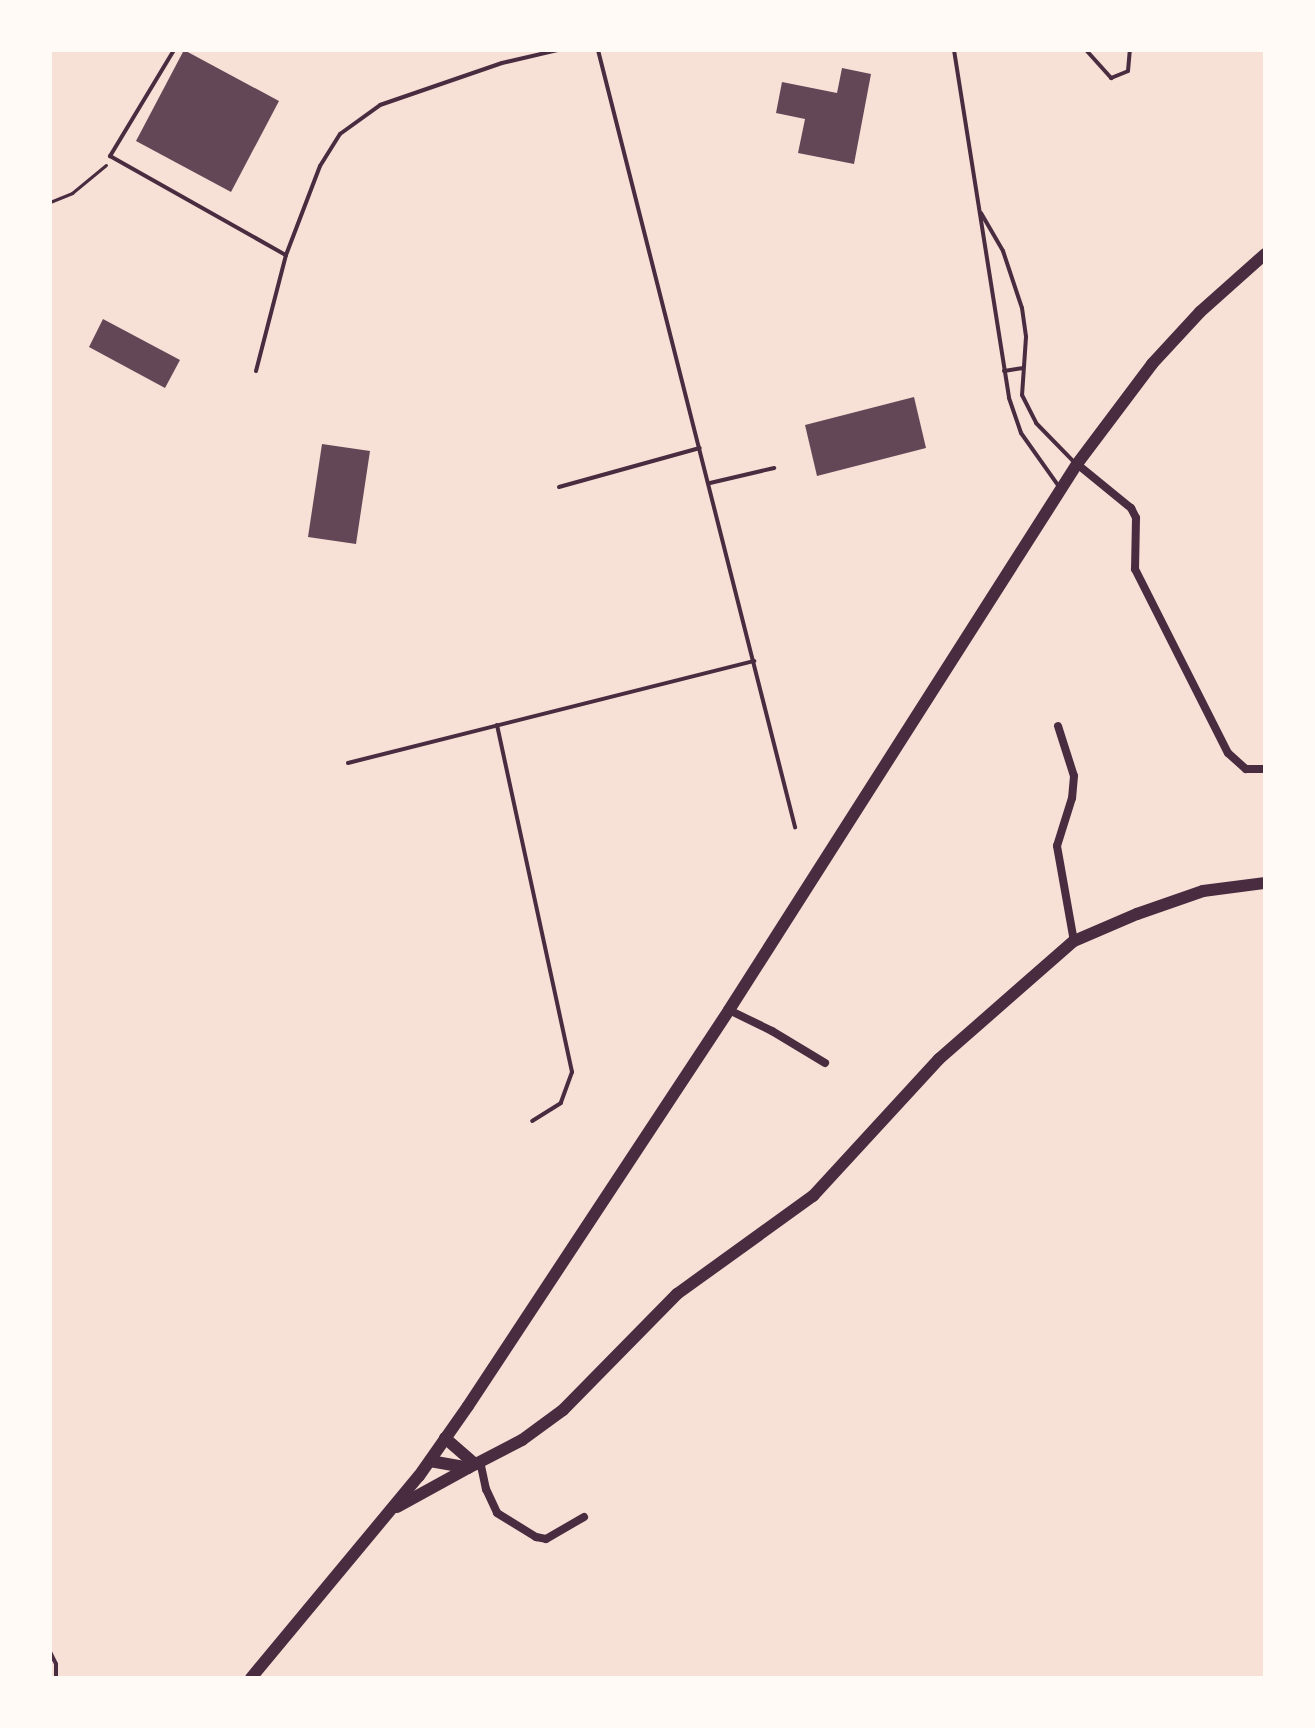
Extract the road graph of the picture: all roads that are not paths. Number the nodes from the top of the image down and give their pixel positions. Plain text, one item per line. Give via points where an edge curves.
1 (174, 50) edge
2 (558, 50) edge
3 (598, 50) edge
4 (954, 50) edge
5 (1086, 50) edge
6 (1130, 50) edge
7 (979, 211) junction
8 (1265, 254) edge
9 (286, 255) junction
10 (1022, 368) junction
11 (256, 371) dead end
12 (1004, 371) junction
13 (700, 448) junction
14 (1077, 464) junction
15 (774, 468) dead end
16 (710, 483) junction
17 (559, 487) dead end
18 (1062, 490) junction
19 (754, 661) junction
20 (497, 725) junction
21 (1058, 726) dead end
22 (348, 763) dead end
23 (1265, 769) edge
24 (795, 827) dead end
25 (1265, 883) edge
26 (1074, 941) junction
27 (729, 1010) junction
28 (825, 1063) dead end
29 (532, 1121) dead end
30 (445, 1438) junction
31 (430, 1461) junction
32 (474, 1464) junction
33 (391, 1510) junction
34 (584, 1517) dead end
35 (50, 1652) edge
36 (56, 1678) edge
37 (251, 1678) edge

1 - 9 lane via 110,156
2 - 9 lane via 502,63 362,115 340,134 320,166
3 - 13 lane
4 - 7 lane
5 - 6 lane via 1111,78 1128,71
7 - 10 lane via 1003,251 1022,308
7 - 12 lane
8 - 14 main road via 1152,364
9 - 11 lane
10 - 12 lane
10 - 14 lane via 1020,384 1028,410
12 - 18 lane via 1021,433
13 - 16 lane
13 - 17 lane
14 - 18 main road
14 - 23 street via 1134,512 1135,569 1228,753 1246,769
15 - 16 lane
16 - 19 lane
18 - 27 main road
19 - 20 lane
19 - 24 lane
20 - 22 lane
20 - 29 lane via 572,1072 561,1103
21 - 26 street via 1074,776 1057,846
25 - 26 main road via 1203,891
26 - 32 main road via 939,1059 813,1196 677,1294 554,1417
27 - 28 street
27 - 30 main road
30 - 31 main road
30 - 32 main road
31 - 32 main road
31 - 33 main road
32 - 33 main road
32 - 34 street via 497,1513 536,1537 546,1539
33 - 37 main road
35 - 36 lane

